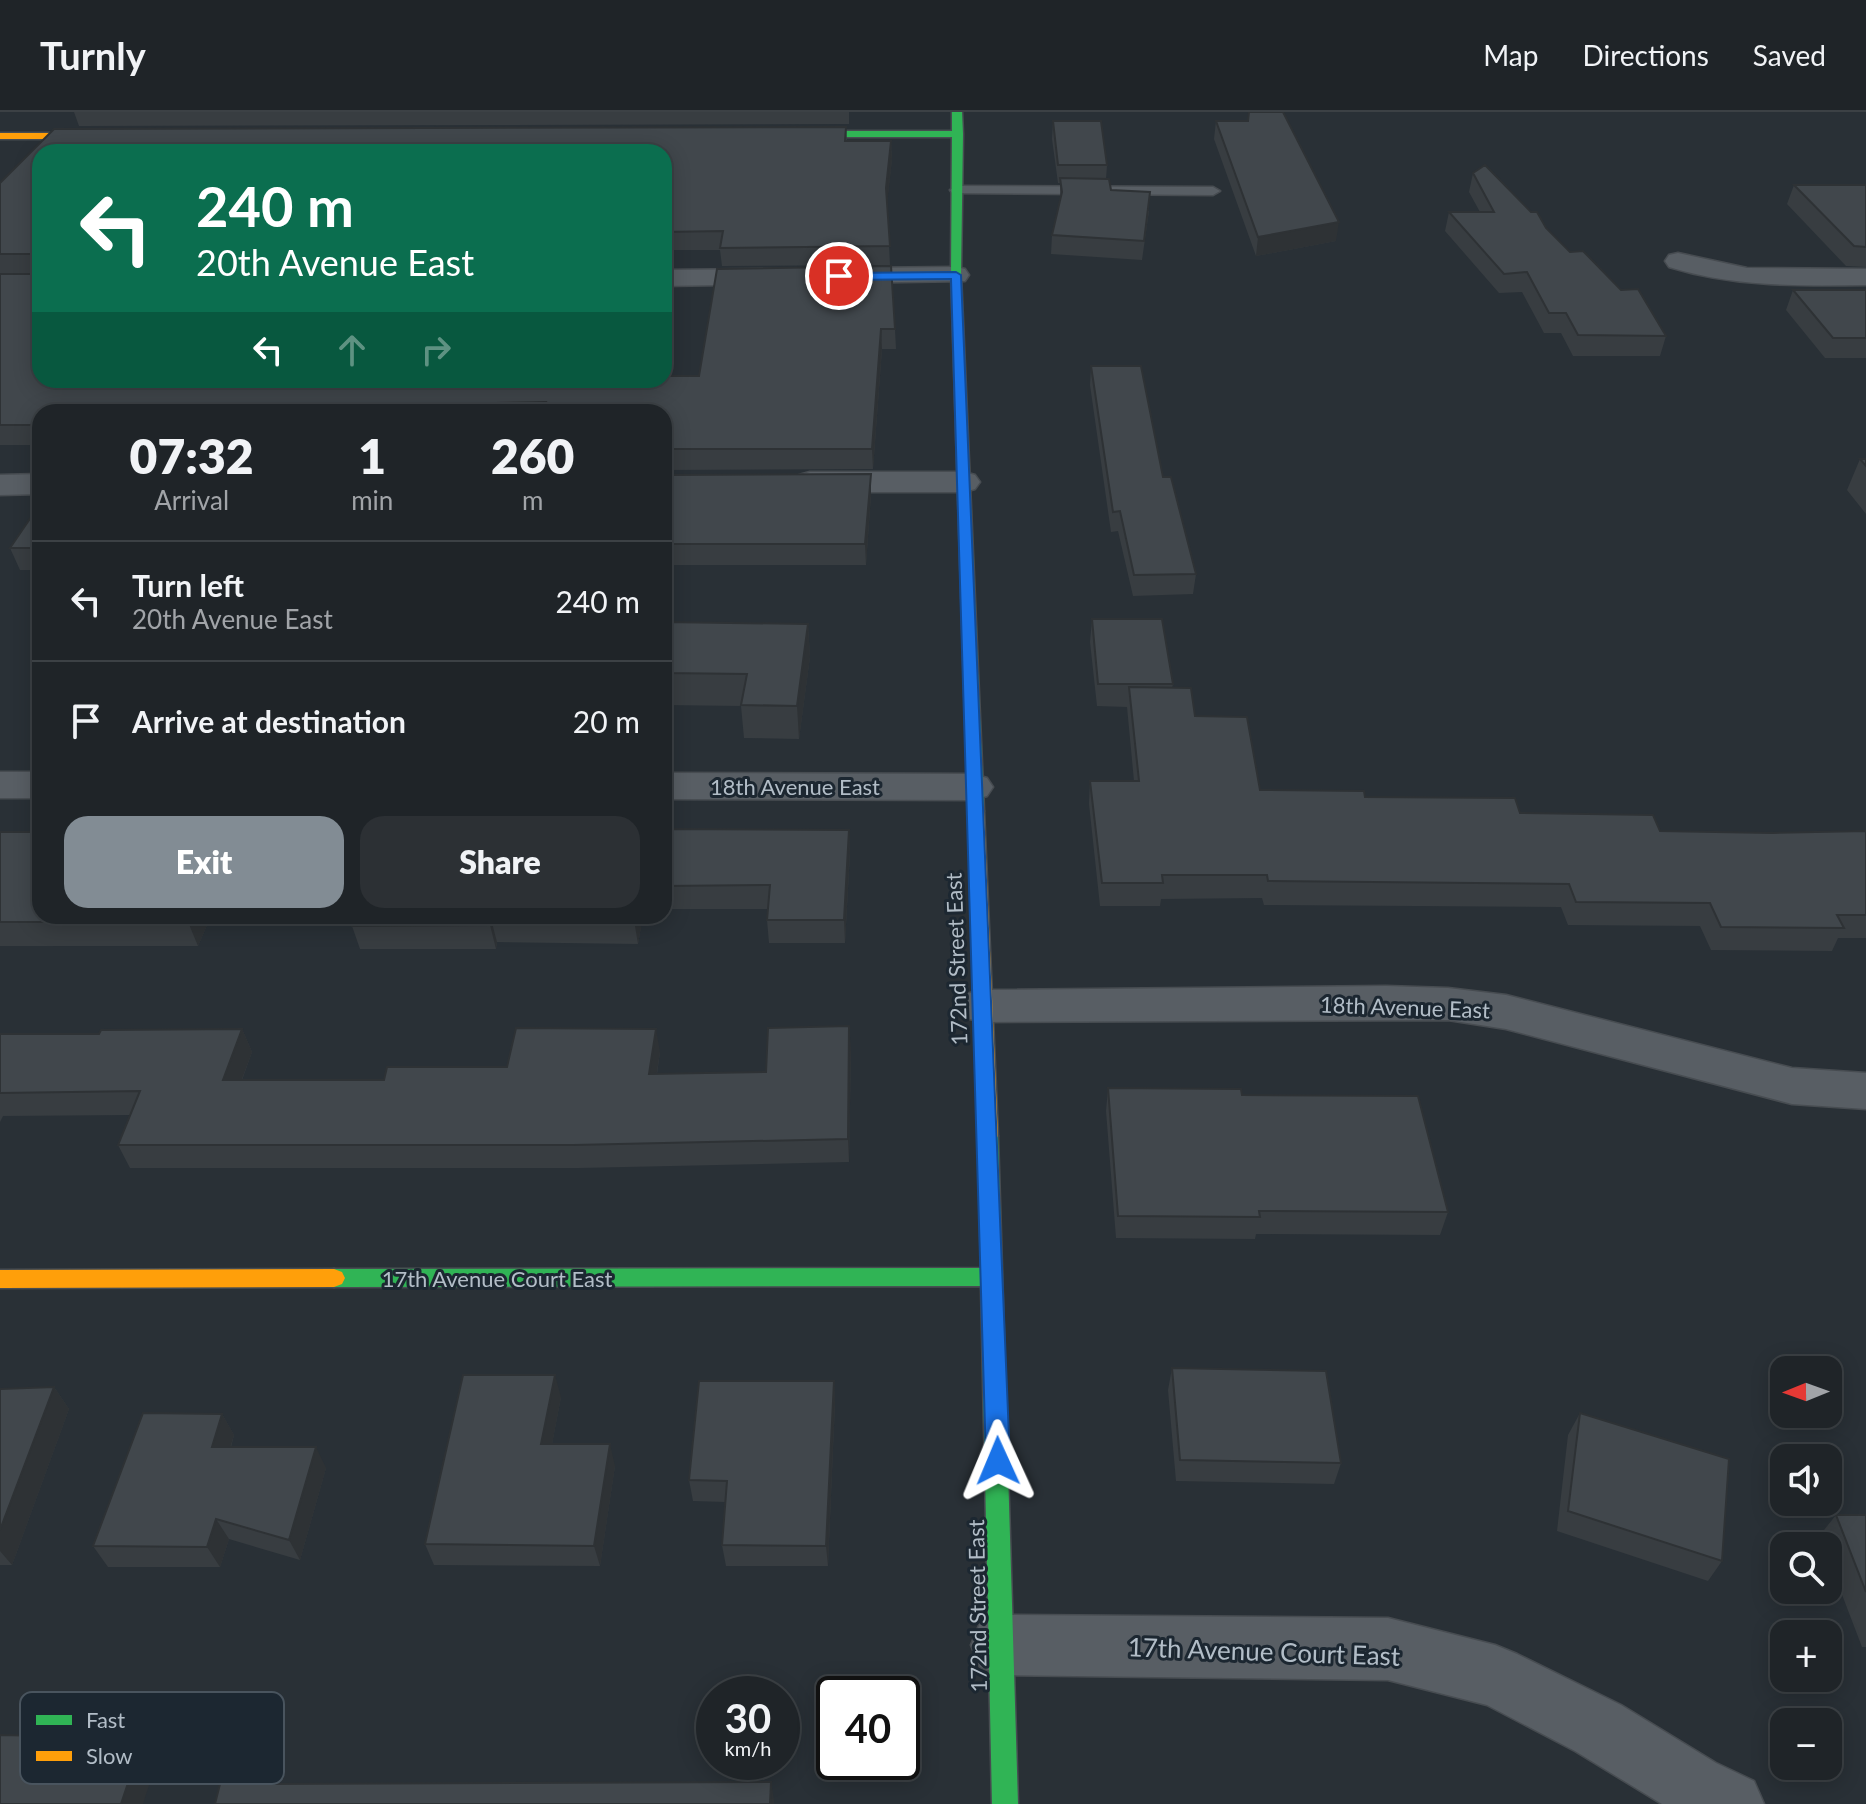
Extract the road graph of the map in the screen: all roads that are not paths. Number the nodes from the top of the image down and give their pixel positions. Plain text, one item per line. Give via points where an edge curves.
1 (957, 112) edge
2 (766, 134) edge
3 (958, 134) junction
4 (0, 136) edge
5 (129, 136) edge
6 (957, 190) junction
7 (1213, 191) dead end
8 (1678, 261) dead end
9 (956, 275) junction
10 (1866, 277) edge
11 (672, 278) edge
12 (775, 482) edge
13 (964, 482) junction
14 (32, 484) edge
15 (0, 485) edge
16 (0, 785) edge
17 (32, 785) edge
18 (672, 786) edge
19 (973, 787) junction
20 (982, 1006) junction
21 (1866, 1091) edge
22 (993, 1277) junction
23 (0, 1279) edge
24 (1002, 1645) junction
25 (1005, 1804) edge
26 (1731, 1804) edge

1 - 3 street, 172nd Street East
2 - 3 street
3 - 6 street, 172nd Street East
4 - 5 street
6 - 7 lane
6 - 9 street, 172nd Street East
8 - 10 street via 1759,277
9 - 11 street
9 - 13 street, 172nd Street East
12 - 13 street
13 - 19 street, 172nd Street East
14 - 15 street
16 - 17 street
18 - 19 street, 18th Avenue East
19 - 20 street, 172nd Street East
20 - 21 street, 18th Avenue East via 1448,1004 1506,1012 1792,1086
20 - 22 street, 172nd Street East
22 - 23 street, 17th Avenue Court East
22 - 24 street, 172nd Street East
24 - 25 street, 172nd Street East
24 - 26 street, 17th Avenue Court East via 1388,1649 1495,1676

